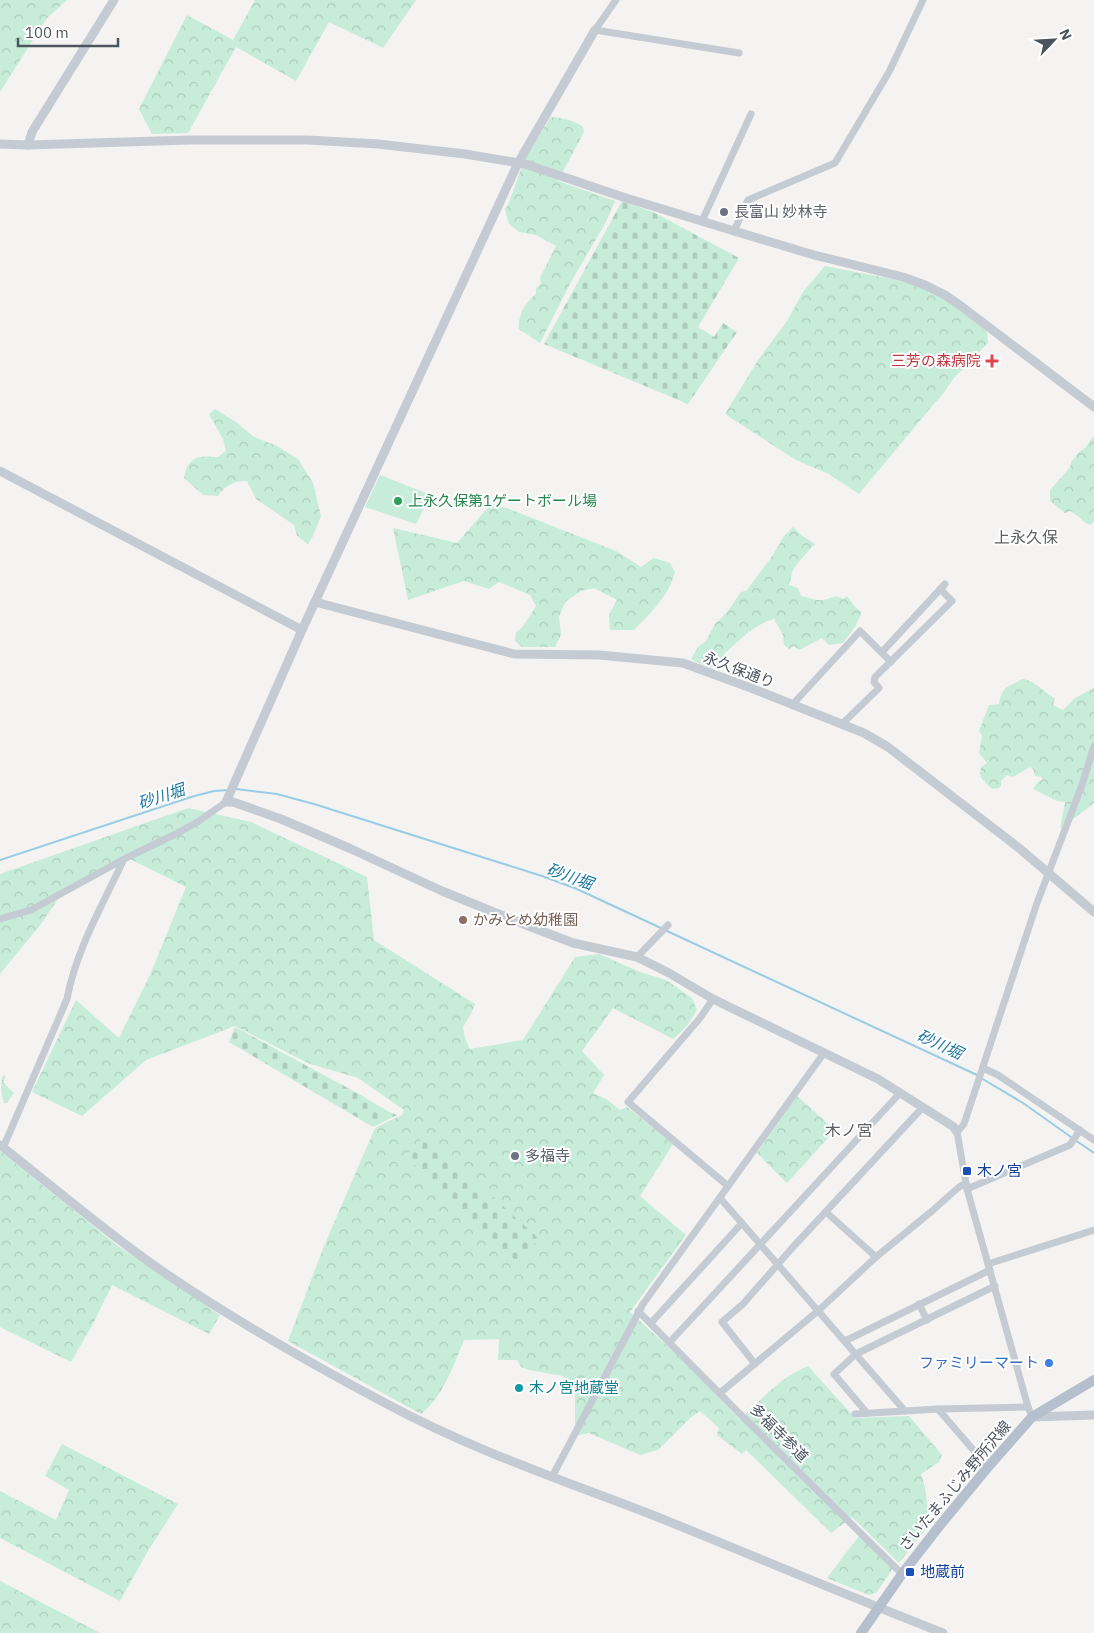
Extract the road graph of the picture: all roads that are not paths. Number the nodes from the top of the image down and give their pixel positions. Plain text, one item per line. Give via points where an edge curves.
1 (114, 0) edge
2 (616, 0) edge
3 (923, 0) edge
4 (595, 30) junction
5 (738, 53) dead end
6 (752, 114) dead end
7 (0, 144) edge
8 (28, 145) junction
9 (518, 163) junction
10 (702, 221) junction
11 (734, 231) junction
12 (1094, 407) edge
13 (0, 471) edge
14 (314, 602) junction
15 (302, 630) junction
16 (882, 652) junction
17 (891, 662) junction
18 (792, 705) junction
19 (842, 724) junction
20 (1094, 746) edge
21 (227, 798) junction
22 (123, 861) junction
23 (1048, 872) junction
24 (1094, 912) edge
25 (0, 919) edge
26 (668, 925) dead end
27 (637, 957) junction
28 (713, 999) junction
29 (824, 1053) junction
30 (983, 1069) junction
31 (900, 1093) junction
32 (923, 1107) junction
33 (1079, 1131) junction
34 (957, 1132) junction
35 (1094, 1140) edge
36 (2, 1146) edge
37 (728, 1186) junction
38 (967, 1186) junction
39 (720, 1198) junction
40 (826, 1212) junction
41 (742, 1224) junction
42 (1094, 1230) edge
43 (760, 1245) junction
44 (876, 1257) junction
45 (778, 1264) junction
46 (989, 1267) junction
47 (995, 1286) junction
48 (919, 1304) junction
49 (819, 1310) junction
50 (638, 1311) junction
51 (927, 1320) junction
52 (651, 1323) junction
53 (845, 1341) junction
54 (670, 1342) junction
55 (856, 1354) junction
56 (755, 1364) junction
57 (1094, 1380) edge
58 (720, 1393) junction
59 (1028, 1407) junction
60 (938, 1409) junction
61 (905, 1411) junction
62 (868, 1413) junction
63 (855, 1414) dead end
64 (1094, 1415) edge
65 (1032, 1417) junction
66 (988, 1467) junction
67 (552, 1477) junction
68 (902, 1574) junction
69 (878, 1608) junction
70 (861, 1633) edge
71 (943, 1633) edge

1 - 8 street via 32,132
2 - 4 street
3 - 11 street via 889,72 835,163 748,200
4 - 5 street
4 - 9 street
6 - 10 street
7 - 8 street
8 - 9 street via 308,140 378,144
9 - 10 street
9 - 14 street
10 - 11 street
11 - 12 street via 925,285 961,306
13 - 15 street
14 - 15 street
14 - 18 street, 永久保通り via 514,654 599,655 683,663
15 - 21 street
16 - 17 street
16 - 17 street via 943,587 952,601
16 - 18 street via 860,632
17 - 19 street via 875,678 879,688
18 - 19 street, 永久保通り
19 - 23 street, 永久保通り via 888,747
20 - 23 street
21 - 22 street via 199,821
21 - 27 street via 572,943
22 - 25 street via 31,910
22 - 36 street via 84,943 67,999
23 - 24 street, 永久保通り
23 - 30 street
26 - 27 street
27 - 28 street
28 - 29 street
28 - 37 street via 628,1102
29 - 31 street
29 - 37 street
30 - 33 street via 998,1075
30 - 34 street via 964,1124
31 - 32 street
31 - 43 street
32 - 34 street
32 - 40 street
33 - 35 street
33 - 38 street via 1071,1143
34 - 38 street
36 - 67 street via 154,1265 259,1332 425,1424
37 - 39 street
38 - 44 street via 960,1187
38 - 46 street
39 - 41 street
39 - 50 street
40 - 44 street
40 - 45 street
41 - 43 street
41 - 52 street
42 - 46 street
43 - 45 street
43 - 54 street
44 - 49 street
45 - 49 street
45 - 56 street via 743,1304 722,1322
46 - 47 street
46 - 48 street
47 - 51 street
47 - 59 street
48 - 51 street
48 - 53 street
49 - 53 street
49 - 56 street
50 - 52 street, 多福寺参道
50 - 67 street
51 - 55 street
52 - 54 street, 多福寺参道
53 - 55 street
54 - 58 street, 多福寺参道
55 - 61 street
55 - 62 street via 834,1374
56 - 58 street
57 - 65 main road, さいたまふじみ野所沢線
58 - 68 street, 多福寺参道
59 - 60 street
59 - 65 street
60 - 61 street
60 - 66 street
61 - 62 street
62 - 63 street
64 - 65 street
65 - 66 main road, さいたまふじみ野所沢線
66 - 68 main road, さいたまふじみ野所沢線
67 - 69 street
68 - 69 main road, さいたまふじみ野所沢線
69 - 70 main road, さいたまふじみ野所沢線
69 - 71 street

